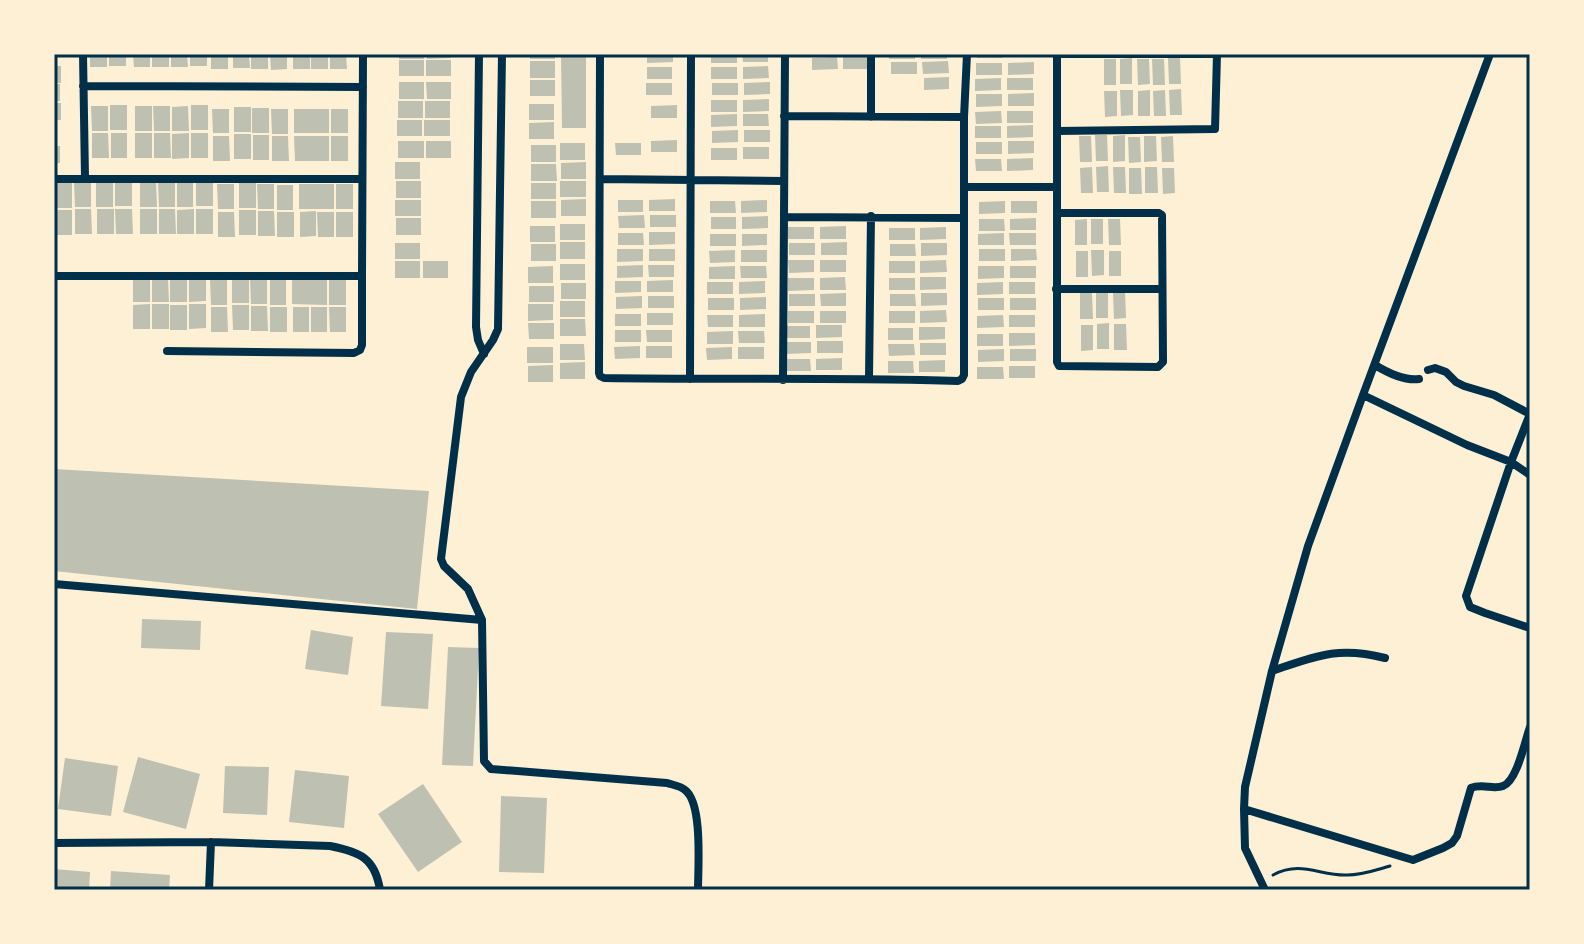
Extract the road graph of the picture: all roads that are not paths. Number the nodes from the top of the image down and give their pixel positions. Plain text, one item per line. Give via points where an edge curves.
1 (83, 54) edge
2 (363, 54) edge
3 (479, 54) edge
4 (502, 54) edge
5 (600, 54) edge
6 (691, 54) edge
7 (785, 54) edge
8 (871, 54) edge
9 (967, 54) edge
10 (1057, 54) edge
11 (1217, 54) edge
12 (1490, 54) edge
13 (83, 86) junction
14 (363, 87) junction
15 (784, 116) junction
16 (871, 117) junction
17 (964, 117) junction
18 (1057, 131) junction
19 (85, 178) junction
20 (54, 179) edge
21 (362, 179) junction
22 (600, 179) junction
23 (691, 180) junction
24 (784, 181) junction
25 (964, 187) junction
26 (1057, 187) junction
27 (1057, 213) junction
28 (871, 216) junction
29 (784, 217) junction
30 (964, 218) junction
31 (54, 276) edge
32 (362, 276) junction
33 (1056, 289) junction
34 (1162, 289) junction
35 (167, 351) dead end
36 (484, 354) junction
37 (1375, 365) junction
38 (1428, 370) dead end
39 (869, 378) junction
40 (690, 379) junction
41 (1419, 379) dead end
42 (783, 380) junction
43 (1363, 395) junction
44 (1530, 414) edge
45 (1511, 462) junction
46 (1530, 475) edge
47 (54, 584) edge
48 (482, 620) junction
49 (1530, 628) edge
50 (1385, 658) dead end
51 (1272, 671) junction
52 (1530, 727) edge
53 (1244, 809) junction
54 (211, 842) junction
55 (54, 843) edge
56 (1262, 886) edge
57 (209, 890) edge
58 (380, 890) edge
59 (698, 890) edge

1 - 13 street
2 - 14 street
3 - 36 street via 476,327
4 - 36 street via 498,329
5 - 22 street
6 - 23 street
7 - 15 street
8 - 16 street
9 - 17 street
10 - 11 street
10 - 18 street
11 - 18 street via 1215,129
12 - 37 street
13 - 14 street
13 - 19 street
14 - 21 street
15 - 16 street
15 - 24 street
16 - 17 street
17 - 25 street
18 - 26 street
19 - 20 street
19 - 21 street
21 - 32 street
22 - 23 street
22 - 40 street via 600,376
23 - 24 street
23 - 40 street
24 - 29 street
25 - 26 street
25 - 30 street
26 - 27 street
27 - 33 street
27 - 34 street via 1159,213
28 - 29 street
28 - 30 street
28 - 39 street
29 - 42 street
30 - 39 street via 962,379
31 - 32 street
32 - 35 street via 362,345 354,353
33 - 34 street
33 - 34 street via 1057,362 1063,367 1158,367 1163,362
36 - 48 street via 461,397 441,559 468,589
37 - 41 street
37 - 43 street
38 - 44 street via 1446,372 1456,382
39 - 42 street
40 - 42 street
43 - 45 street
43 - 51 street via 1308,546
44 - 45 street
45 - 46 street
45 - 49 street via 1466,596 1470,607
47 - 48 street
48 - 59 street via 484,761 491,769 667,783 685,789 697,818
50 - 51 street via 1335,652
51 - 53 street
52 - 53 street via 1511,780 1503,786 1471,788 1452,843 1413,860
53 - 56 street via 1245,848
54 - 55 street
54 - 57 street
54 - 58 street via 348,849 371,863

